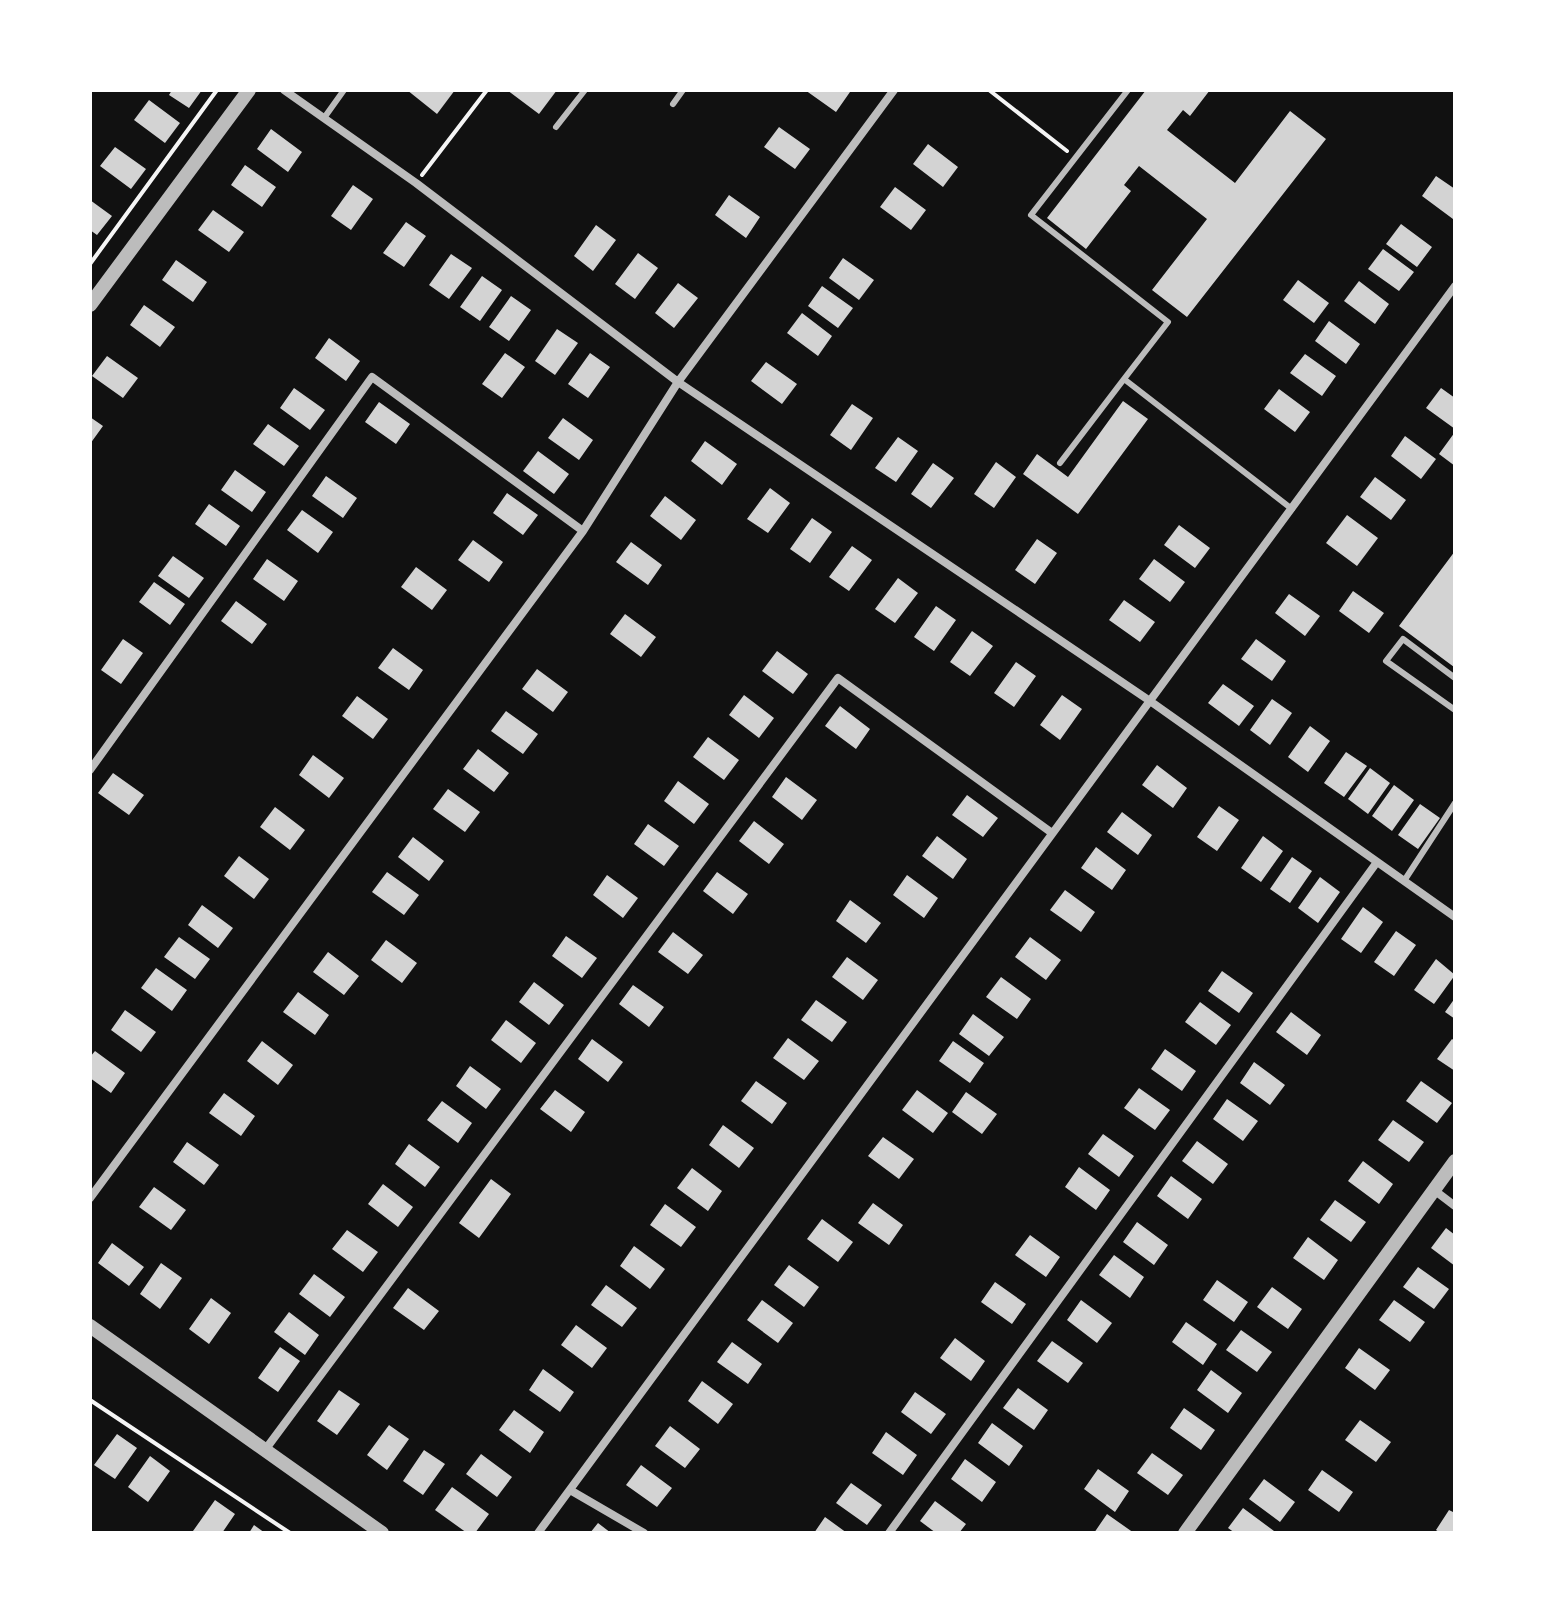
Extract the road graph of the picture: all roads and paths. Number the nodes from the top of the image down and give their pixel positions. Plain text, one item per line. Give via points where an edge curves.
1 (217, 90) edge
2 (249, 90) edge
3 (284, 90) edge
4 (344, 90) edge
5 (487, 90) edge
6 (585, 90) edge
7 (683, 90) edge
8 (894, 90) edge
9 (989, 90) edge
10 (1128, 90) edge
11 (673, 104) dead end
12 (324, 118) junction
13 (556, 127) dead end
14 (1076, 158) junction
15 (416, 183) junction
16 (90, 264) edge
17 (1455, 286) edge
18 (90, 305) edge
19 (1124, 379) junction
20 (678, 382) junction
21 (1060, 463) dead end
22 (1292, 509) junction
23 (583, 531) junction
24 (1455, 678) edge
25 (1150, 701) junction
26 (1455, 710) edge
27 (90, 770) edge
28 (1455, 803) edge
29 (1052, 833) junction
30 (1377, 862) junction
31 (1404, 881) junction
32 (1455, 917) edge
33 (1455, 1161) edge
34 (1434, 1190) junction
35 (90, 1198) edge
36 (1455, 1206) edge
37 (90, 1326) edge
38 (90, 1400) edge
39 (265, 1450) junction
40 (570, 1490) junction
41 (290, 1533) edge
42 (382, 1533) edge
43 (538, 1533) edge
44 (644, 1533) edge
45 (889, 1533) edge
46 (1185, 1533) edge

1 - 16 path
2 - 18 street
3 - 12 street
4 - 12 lane
5 - 15 path
6 - 13 lane
7 - 11 lane
8 - 20 street
9 - 14 path
10 - 14 lane
12 - 15 street
14 - 19 lane via 1031,215 1168,322
15 - 20 street
17 - 22 street
19 - 21 lane
19 - 22 lane
20 - 23 street
20 - 25 street
22 - 25 street
23 - 27 street via 372,377
23 - 35 street
24 - 26 lane via 1403,639 1386,661
25 - 29 street
25 - 30 street
28 - 31 lane
29 - 39 street via 838,678
29 - 40 street
30 - 31 street
30 - 45 street
31 - 32 street
33 - 34 street
34 - 36 street
34 - 46 street
37 - 39 street
38 - 41 path
39 - 42 street
40 - 43 street
40 - 44 street

